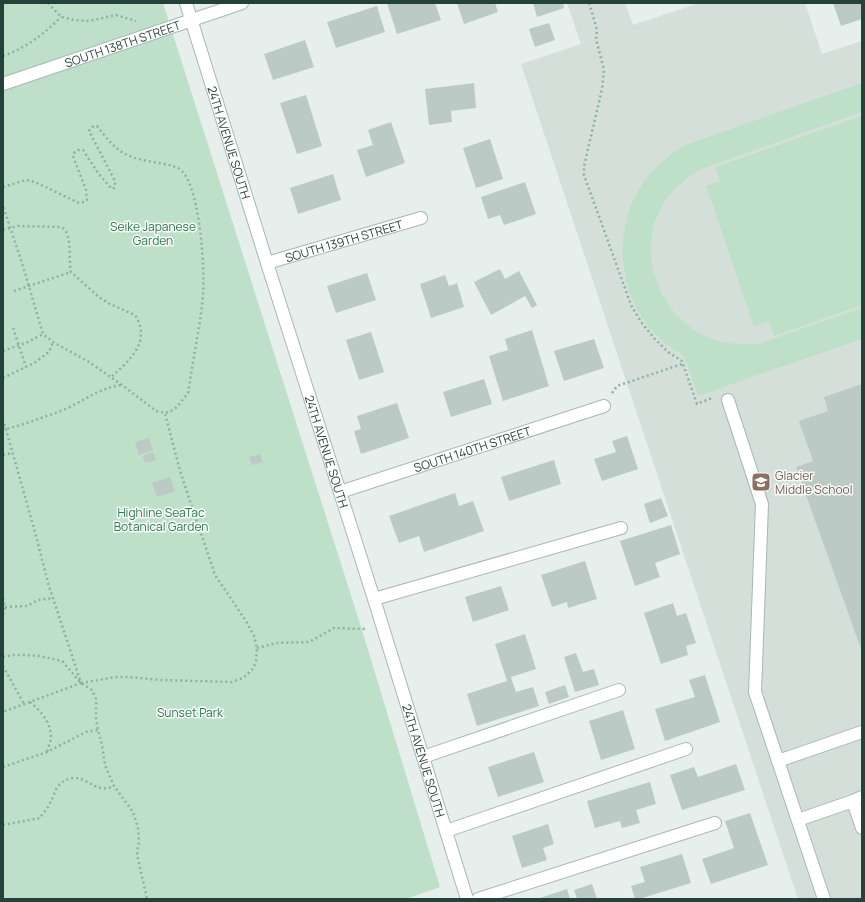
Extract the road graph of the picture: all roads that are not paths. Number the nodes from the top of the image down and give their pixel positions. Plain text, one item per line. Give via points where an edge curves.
1 (186, 3) edge
2 (242, 3) edge
3 (192, 20) junction
4 (3, 84) edge
5 (421, 218) dead end
6 (267, 263) junction
7 (728, 400) road end
8 (604, 406) dead end
9 (340, 492) junction
10 (621, 528) dead end
11 (374, 599) junction
12 (619, 690) dead end
13 (862, 732) edge
14 (686, 749) dead end
15 (423, 757) junction
16 (778, 761) junction
17 (857, 799) edge
18 (798, 820) junction
19 (715, 823) dead end
20 (862, 828) edge
21 (446, 831) junction
22 (467, 899) edge
23 (478, 899) edge
24 (824, 899) edge

1 - 3 street, 24TH AVENUE SOUTH
2 - 3 street, SOUTH 138TH STREET
3 - 4 street, SOUTH 138TH STREET
3 - 6 street, 24TH AVENUE SOUTH
5 - 6 street, SOUTH 139TH STREET
6 - 9 street, 24TH AVENUE SOUTH
7 - 16 street via 762,504 755,692
8 - 9 street, SOUTH 140TH STREET
9 - 11 street, 24TH AVENUE SOUTH
10 - 11 street
11 - 15 street, 24TH AVENUE SOUTH
12 - 15 street
13 - 16 street
14 - 21 street
15 - 21 street, 24TH AVENUE SOUTH
16 - 18 street
17 - 18 street
17 - 20 street
18 - 24 street
19 - 23 street
21 - 22 street, 24TH AVENUE SOUTH

